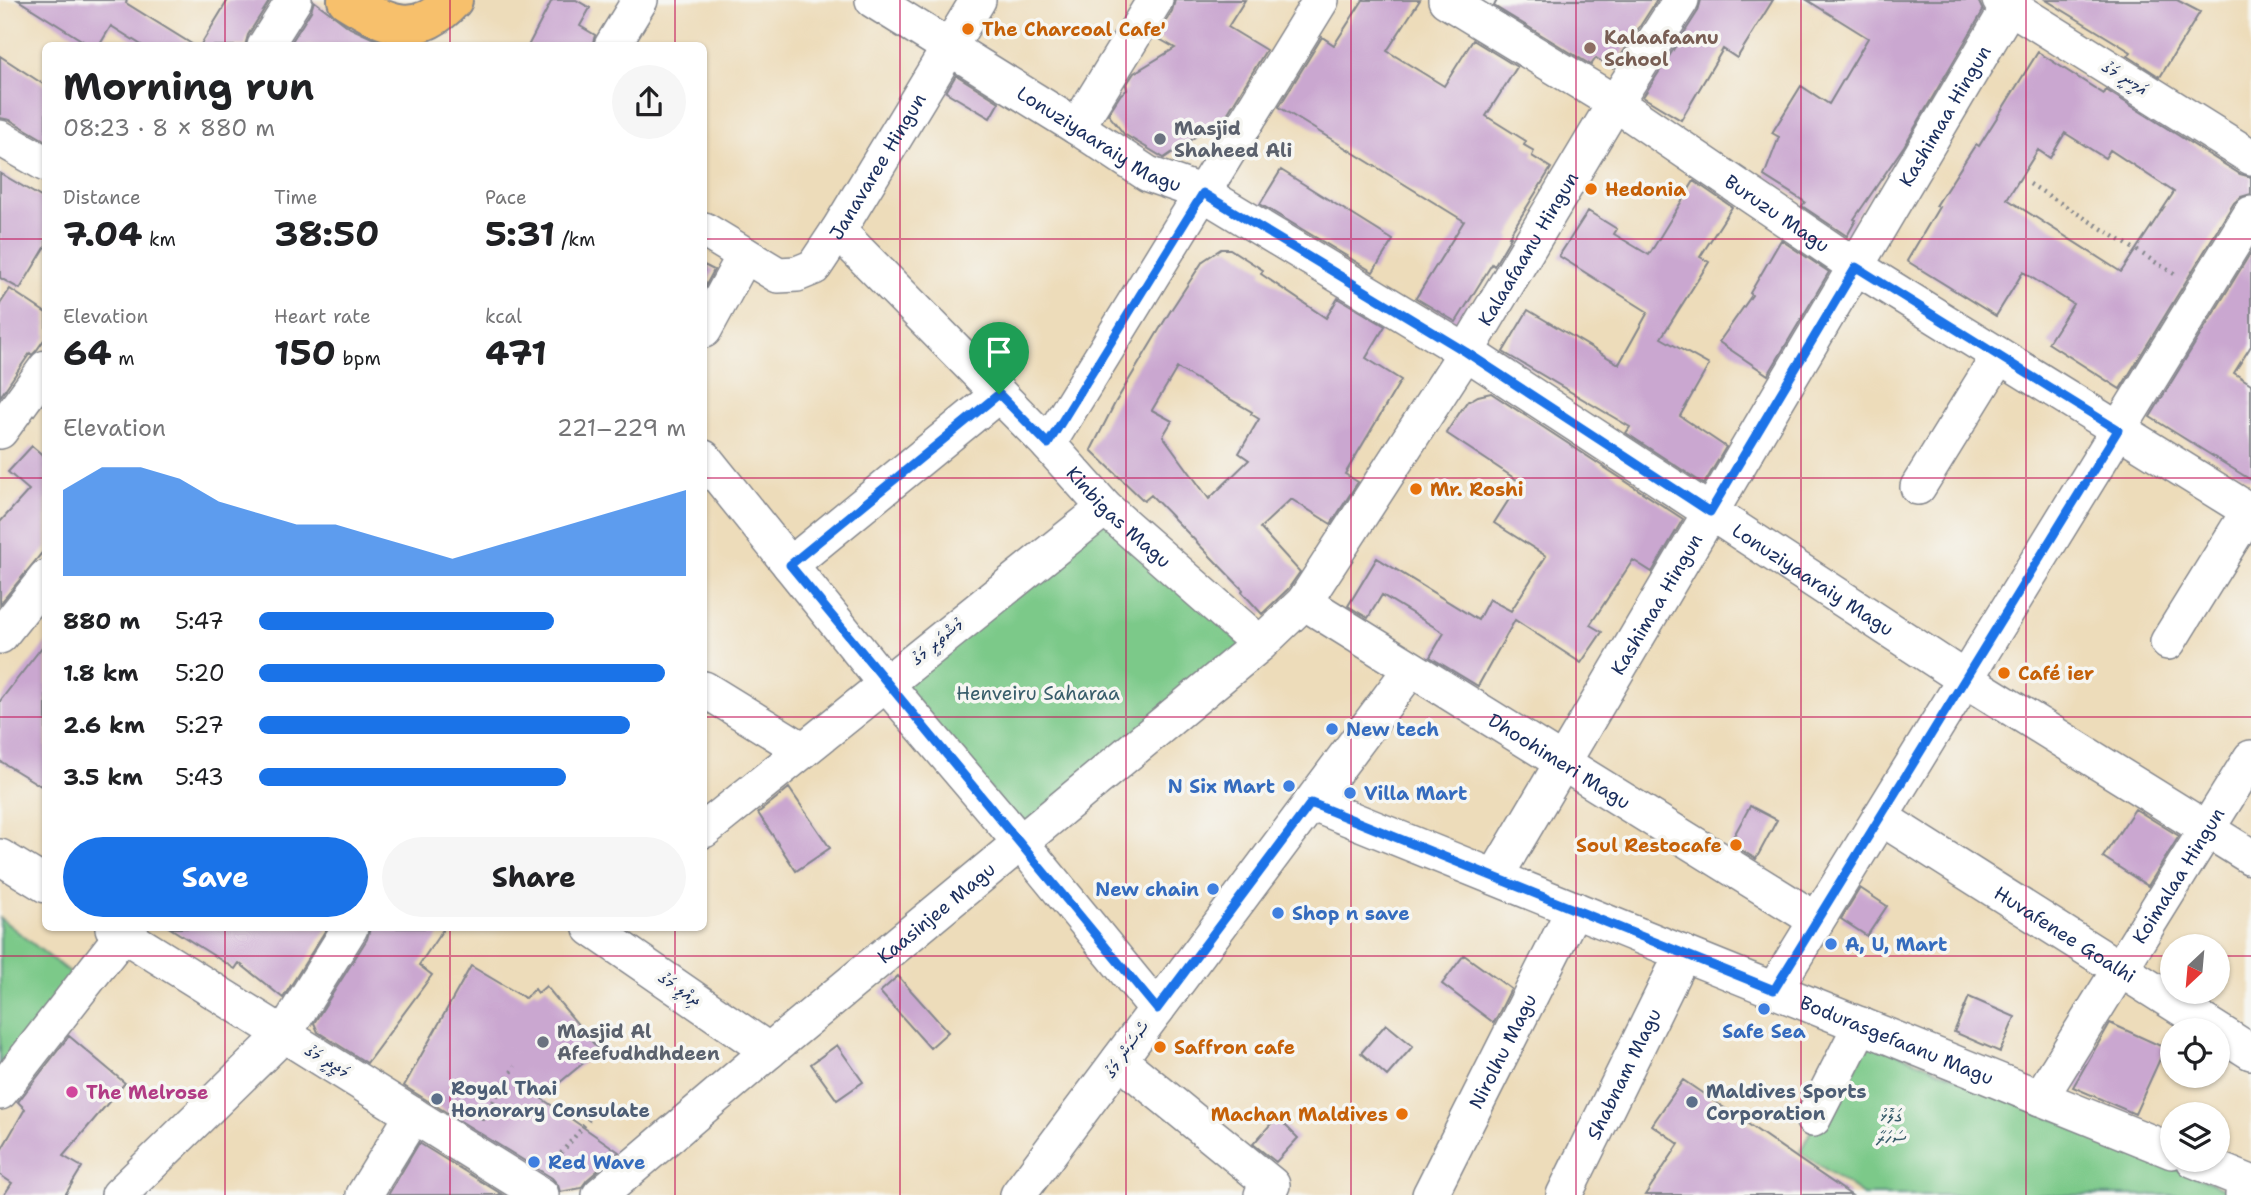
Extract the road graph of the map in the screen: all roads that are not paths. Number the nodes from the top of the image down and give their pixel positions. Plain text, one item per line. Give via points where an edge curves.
1 (294, 0) edge
2 (347, 0) edge
3 (453, 0) edge
4 (640, 0) edge
5 (873, 0) edge
6 (978, 0) edge
7 (1154, 0) edge
8 (1321, 0) edge
9 (1446, 0) edge
10 (1681, 0) edge
11 (2008, 2) edge
12 (411, 36) edge
13 (268, 42) edge
14 (614, 42) edge
15 (949, 47) junction
16 (1615, 103) junction
17 (1077, 127) junction
18 (0, 138) edge
19 (2251, 157) edge
20 (42, 162) edge
21 (1203, 193) junction
22 (2251, 214) edge
23 (838, 231) junction
24 (707, 232) edge
25 (745, 255) junction
26 (1856, 267) junction
27 (707, 325) edge
28 (1466, 352) junction
29 (1999, 356) junction
30 (42, 373) edge
31 (999, 394) junction
32 (2118, 430) junction
33 (0, 431) edge
34 (1048, 444) junction
35 (707, 462) edge
36 (1918, 487) dead end
37 (1105, 508) junction
38 (1710, 512) junction
39 (2250, 512) edge
40 (790, 565) junction
41 (42, 583) edge
42 (1304, 602) junction
43 (0, 636) edge
44 (2168, 642) dead end
45 (1260, 645) junction
46 (1411, 669) junction
47 (1965, 679) junction
48 (886, 683) junction
49 (707, 691) edge
50 (803, 750) junction
51 (2251, 758) edge
52 (1562, 763) junction
53 (1311, 803) junction
54 (1880, 817) junction
55 (707, 828) edge
56 (2206, 829) junction
57 (1021, 843) junction
58 (0, 857) edge
59 (2251, 857) edge
60 (1495, 877) junction
61 (42, 883) edge
62 (1574, 909) junction
63 (1816, 920) junction
64 (118, 931) edge
65 (348, 931) edge
66 (594, 931) edge
67 (1683, 953) junction
68 (2119, 969) junction
69 (1774, 990) junction
70 (1157, 1009) junction
71 (1861, 1025) junction
72 (284, 1034) junction
73 (769, 1051) junction
74 (2251, 1052) edge
75 (1119, 1060) junction
76 (0, 1092) edge
77 (2040, 1098) junction
78 (413, 1115) junction
79 (1813, 1119) dead end
80 (2160, 1146) edge
81 (2224, 1172) edge
82 (2251, 1183) edge
83 (536, 1192) edge
84 (119, 1195) edge
85 (364, 1195) edge
86 (600, 1195) edge
87 (1018, 1195) edge
88 (1262, 1195) edge
89 (1430, 1195) edge
90 (1564, 1195) edge
91 (2243, 1195) edge

1 - 13 street
2 - 12 main road
3 - 12 main road
4 - 14 street
5 - 15 street, Lonuziyaaraiy Magu
6 - 15 street, Janavaree Hingun
7 - 17 street
8 - 21 street
9 - 16 street, Buruzu Magu
10 - 16 street, Kalaafaanu Hingun
11 - 19 street, އަމީނީ މަގު
11 - 26 street, Kashimaa Hingun
15 - 17 street, Lonuziyaaraiy Magu
15 - 23 street, Janavaree Hingun
16 - 26 street, Buruzu Magu
16 - 28 street, Kalaafaanu Hingun
17 - 21 street, Lonuziyaaraiy Magu via 1147,174
18 - 20 street
21 - 28 street, Lonuziyaaraiy Magu
21 - 34 street
22 - 32 street
23 - 25 street, Janavaree Hingun via 814,267 797,274 778,275
23 - 31 street, Kinbigas Magu
24 - 25 street, Janavaree Hingun
25 - 27 street
26 - 29 street, Buruzu Magu
26 - 38 street, Kashimaa Hingun
28 - 38 street, Lonuziyaaraiy Magu
28 - 42 street, Kalaafaanu Hingun
29 - 32 street, Buruzu Magu
29 - 36 street
30 - 33 street
31 - 34 street, Kinbigas Magu
31 - 40 street
32 - 39 street, Buruzu Magu
32 - 47 street
34 - 37 street, Kinbigas Magu
35 - 40 street
37 - 45 street, Kinbigas Magu
37 - 48 street, މުޝްތަރީ މަގު
38 - 47 street, Lonuziyaaraiy Magu
38 - 52 street, Kashimaa Hingun
39 - 44 street
40 - 48 street
41 - 43 street
42 - 45 street, Kaasinjee Magu
42 - 46 street, Dhoohimeri Magu
45 - 57 street, Kaasinjee Magu
46 - 52 street, Dhoohimeri Magu
46 - 53 street, ސޯސަން މަގު
47 - 54 street
47 - 56 street, Lonuziyaaraiy Magu
48 - 50 street, މުޝްތަރީ މަގު
48 - 57 street
49 - 50 street
50 - 55 street, މުޝްތަރީ މަގު
51 - 56 street, Koimalaa Hingun
52 - 60 street, Kashimaa Hingun
52 - 63 street, Dhoohimeri Magu
53 - 60 street, Bodurasgefaanu Magu
53 - 70 street, ސޯސަން މަގު
54 - 63 street
54 - 68 street, Huvafenee Goalhi
56 - 59 street, Lonuziyaaraiy Magu
56 - 68 street, Koimalaa Hingun
57 - 70 street
57 - 73 street, Kaasinjee Magu
58 - 61 street
60 - 62 street, Bodurasgefaanu Magu
62 - 67 street, Bodurasgefaanu Magu
62 - 89 street, Nirolhu Magu
63 - 69 street
64 - 72 street, މަޖީދީ މަގު
64 - 76 street
65 - 72 street
66 - 73 street, ދިއްލީ މަގު
67 - 69 street, Bodurasgefaanu Magu
67 - 90 street, Shabnam Magu
68 - 74 street, Huvafenee Goalhi
68 - 77 street, Koimalaa Hingun
69 - 71 street, Bodurasgefaanu Magu
70 - 75 street, ސޯސަން މަގު
71 - 77 street, Bodurasgefaanu Magu
71 - 79 street
72 - 78 street, މަޖީދީ މަގު
72 - 84 street
73 - 86 street, Kaasinjee Magu
75 - 87 street, ސޯސަން މަގު
75 - 88 street via 1272,1185
77 - 80 street, Bodurasgefaanu Magu
78 - 83 street, މަޖީދީ މަގު
78 - 85 street
81 - 82 street
82 - 91 street

